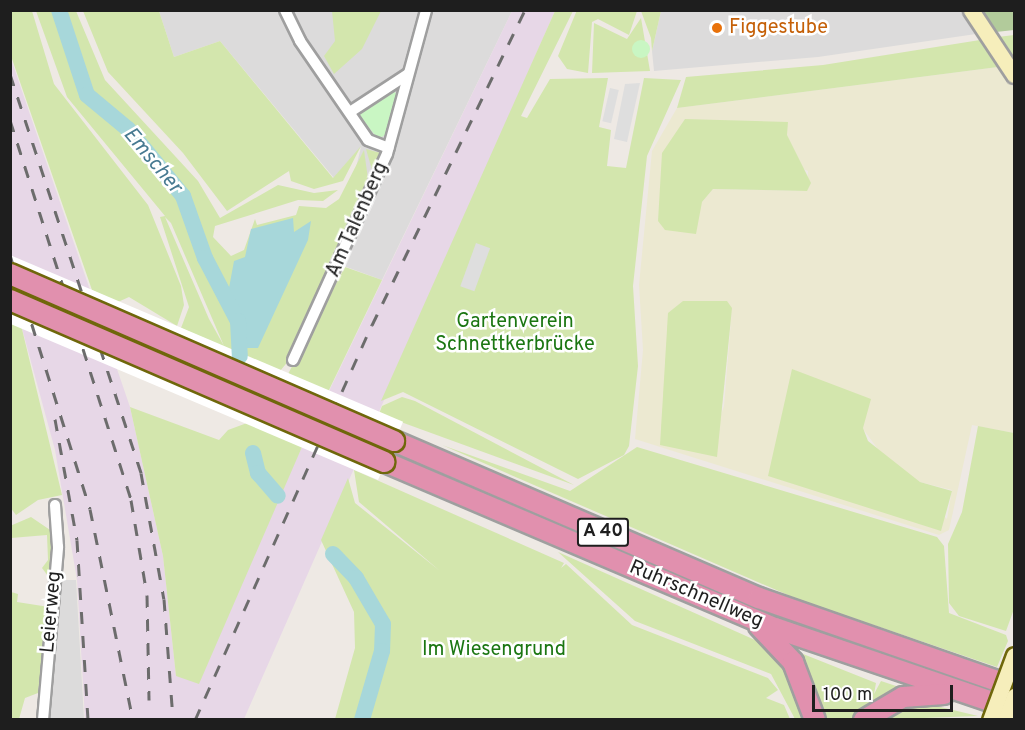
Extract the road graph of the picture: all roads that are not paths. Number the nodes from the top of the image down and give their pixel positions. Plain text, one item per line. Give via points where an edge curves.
1 (285, 10) edge
2 (426, 10) edge
3 (971, 10) edge
4 (408, 74) junction
5 (1014, 75) edge
6 (350, 112) junction
7 (389, 148) junction
8 (10, 274) edge
9 (10, 300) edge
10 (294, 360) dead end
11 (55, 505) dead end
12 (734, 611) junction
13 (1014, 655) edge
14 (1014, 687) edge
15 (1014, 696) edge
16 (973, 697) junction
17 (1014, 710) edge
18 (43, 720) edge
19 (815, 720) edge
20 (864, 720) edge
21 (990, 720) edge
22 (1005, 720) edge

1 - 6 street
2 - 4 street, Am Talenberg
3 - 5 main road
4 - 6 street
4 - 7 street, Am Talenberg
6 - 7 street via 368,140
7 - 10 street, Am Talenberg
8 - 14 highway, Ruhrschnellweg / A 40, bridge via 792,611
9 - 12 highway, Ruhrschnellweg / A 40, bridge
11 - 18 street, Leierweg via 58,547
12 - 16 highway, Ruhrschnellweg / A 40
12 - 19 highway via 760,627 788,656
13 - 21 main road, bridge
15 - 22 main road, bridge
16 - 17 highway, Ruhrschnellweg / A 40
16 - 20 highway via 919,694 887,703

